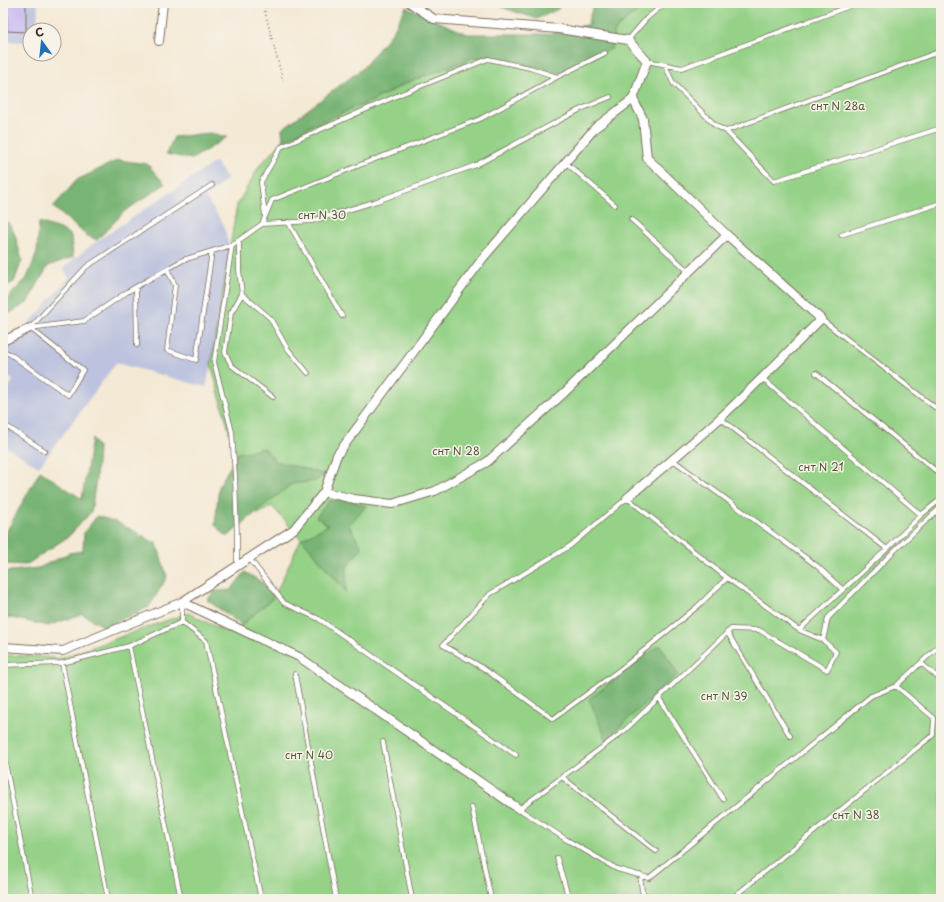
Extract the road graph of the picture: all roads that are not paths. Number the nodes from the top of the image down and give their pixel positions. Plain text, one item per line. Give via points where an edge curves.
1 (163, 3) edge
2 (410, 3) edge
3 (665, 3) edge
4 (858, 3) edge
5 (628, 40) junction
6 (159, 41) dead end
7 (941, 51) edge
8 (605, 53) dead end
9 (647, 61) junction
10 (665, 65) junction
11 (557, 77) junction
12 (610, 97) dead end
13 (633, 99) junction
14 (941, 128) edge
15 (726, 131) junction
16 (565, 162) junction
17 (212, 185) dead end
18 (941, 203) edge
19 (615, 205) dead end
20 (265, 216) junction
21 (631, 219) dead end
22 (288, 222) junction
23 (262, 224) junction
24 (727, 235) junction
25 (841, 235) dead end
26 (239, 240) junction
27 (232, 245) junction
28 (212, 251) junction
29 (167, 269) junction
30 (689, 272) junction
31 (136, 287) junction
32 (242, 294) junction
33 (342, 316) dead end
34 (821, 319) junction
35 (30, 328) junction
36 (3, 341) edge
37 (136, 345) dead end
38 (3, 351) edge
39 (308, 373) dead end
40 (816, 373) dead end
41 (762, 378) junction
42 (273, 398) dead end
43 (941, 412) edge
44 (720, 418) junction
45 (3, 424) edge
46 (45, 451) dead end
47 (673, 460) junction
48 (941, 476) edge
49 (324, 492) junction
50 (627, 498) junction
51 (941, 499) edge
52 (941, 507) edge
53 (921, 515) junction
54 (887, 549) junction
55 (249, 558) junction
56 (237, 566) junction
57 (727, 578) junction
58 (843, 590) junction
59 (182, 602) junction
60 (182, 622) junction
61 (799, 630) junction
62 (727, 632) junction
63 (823, 640) junction
64 (941, 644) edge
65 (128, 646) junction
66 (3, 647) edge
67 (62, 663) junction
68 (921, 663) junction
69 (3, 665) edge
70 (295, 674) dead end
71 (941, 680) edge
72 (896, 686) junction
73 (659, 698) junction
74 (790, 736) dead end
75 (383, 742) dead end
76 (3, 752) edge
77 (516, 755) dead end
78 (562, 776) junction
79 (723, 799) dead end
80 (472, 807) dead end
81 (519, 809) junction
82 (656, 851) dead end
83 (557, 858) dead end
84 (640, 875) junction
85 (647, 898) edge
86 (32, 899) edge
87 (108, 899) edge
88 (181, 899) edge
89 (261, 899) edge
90 (336, 899) edge
91 (412, 899) edge
92 (491, 899) edge
93 (568, 899) edge
94 (637, 899) edge
95 (731, 899) edge

1 - 6 street
2 - 5 street via 434,19 559,29
3 - 5 lane via 646,19
4 - 10 lane via 682,68
5 - 9 street
7 - 15 lane
8 - 11 lane
9 - 10 lane
9 - 13 street
10 - 15 lane via 673,83 716,126
11 - 20 lane via 480,119 272,200
11 - 20 lane via 488,59 280,147 261,182
12 - 22 lane via 579,110 476,165 369,204 312,221
13 - 16 street via 595,128
13 - 24 street via 643,119 646,158
14 - 15 lane via 774,181
16 - 19 lane
16 - 49 street via 483,258 337,455
17 - 35 lane via 86,267
18 - 25 lane
20 - 23 lane
21 - 30 lane
22 - 23 lane
22 - 33 lane
23 - 26 lane
24 - 30 street
24 - 34 street
26 - 27 lane
26 - 32 lane
27 - 28 lane
27 - 56 lane via 214,362 232,432
28 - 29 lane via 183,260
28 - 29 lane via 196,360 167,350 175,285
29 - 31 lane
30 - 49 street via 564,393 487,462 435,491 392,504
31 - 35 lane via 84,321
31 - 37 lane
32 - 39 lane via 270,318 287,348
32 - 42 lane via 231,313 226,352 231,365
34 - 41 street
34 - 43 lane
35 - 36 street
35 - 38 lane via 83,370 68,395
40 - 48 lane
41 - 44 street
41 - 53 lane
44 - 47 street
44 - 54 lane
45 - 46 lane
47 - 50 street
47 - 58 lane via 817,566
49 - 55 street via 294,529
50 - 57 lane
50 - 57 lane via 570,546 490,594 443,645 483,668 553,719 638,655 698,606
51 - 53 lane
52 - 63 lane via 896,548 828,618
53 - 54 lane
54 - 58 lane
55 - 56 street
55 - 77 lane via 284,603 319,619
56 - 59 street
57 - 61 lane
58 - 61 lane
59 - 60 lane
59 - 66 street via 63,651
59 - 81 street via 299,657
60 - 65 lane
60 - 89 lane via 206,641
61 - 63 lane
62 - 63 lane via 730,629 759,630 827,670 836,652
62 - 73 lane
62 - 74 lane
64 - 68 lane
65 - 67 lane
65 - 88 lane
67 - 69 lane
67 - 87 lane
68 - 71 lane
68 - 72 lane
70 - 90 lane
72 - 84 lane via 871,696 649,878
72 - 95 lane via 934,718 933,735
73 - 78 lane via 624,731
73 - 79 lane
75 - 91 lane
76 - 86 lane
78 - 81 lane
78 - 82 lane
80 - 92 lane
81 - 84 lane via 617,869
83 - 93 lane
84 - 85 lane via 642,891
85 - 94 lane

